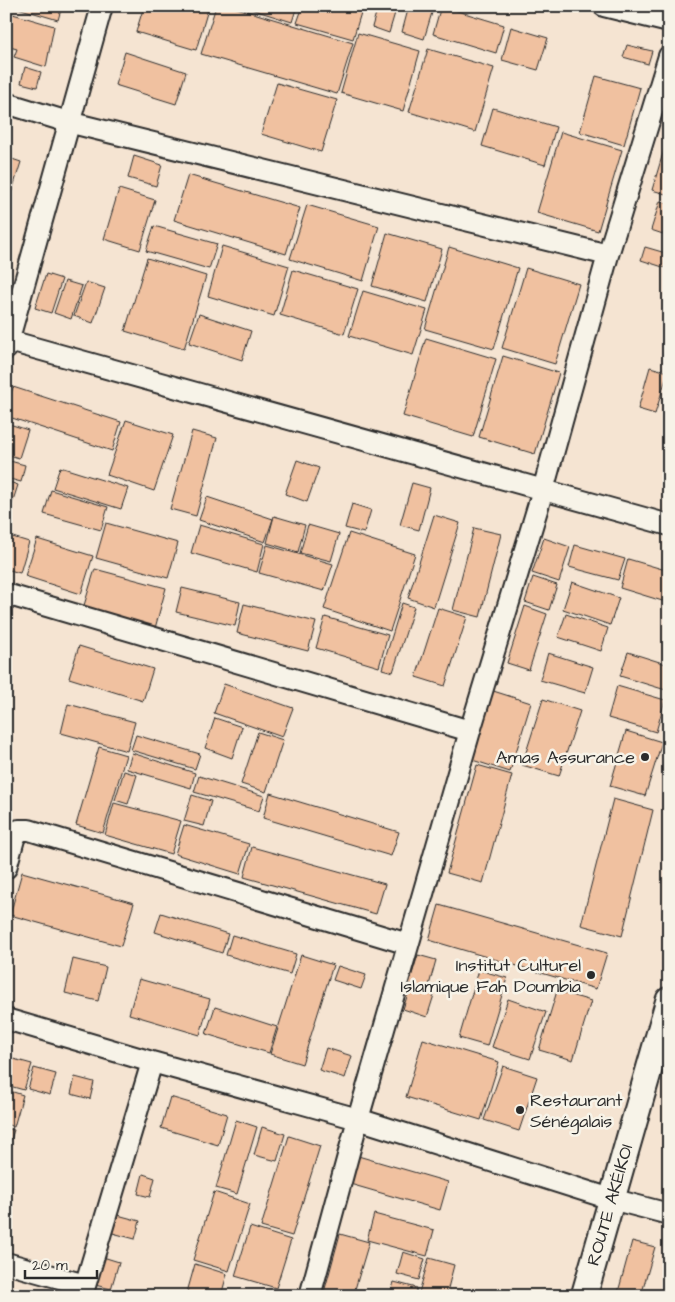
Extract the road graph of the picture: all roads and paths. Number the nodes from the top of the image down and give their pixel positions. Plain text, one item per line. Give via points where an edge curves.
1 (102, 6) edge
2 (604, 6) edge
3 (669, 22) edge
4 (669, 56) edge
5 (6, 103) edge
6 (68, 122) junction
7 (608, 255) junction
8 (7, 344) edge
9 (542, 490) junction
10 (669, 525) edge
11 (6, 594) edge
12 (470, 731) junction
13 (6, 868) edge
14 (408, 944) junction
15 (669, 1000) edge
16 (6, 1019) edge
17 (152, 1062) junction
18 (358, 1120) junction
19 (611, 1199) junction
20 (669, 1214) edge
21 (6, 1264) edge
22 (83, 1290) edge
23 (310, 1296) edge
24 (584, 1296) edge

1 - 6 street
2 - 3 street
4 - 7 street
5 - 6 street
6 - 7 street
6 - 8 street
7 - 9 street
8 - 9 street
9 - 10 street
9 - 12 street
11 - 12 street
12 - 14 street
13 - 14 street via 19,830 29,830
14 - 18 street
15 - 19 street, ROUTE AKÉIKOI
16 - 17 street
17 - 18 street
17 - 22 street
18 - 19 street
18 - 23 street
19 - 20 street
19 - 24 street, ROUTE AKÉIKOI
21 - 22 street

